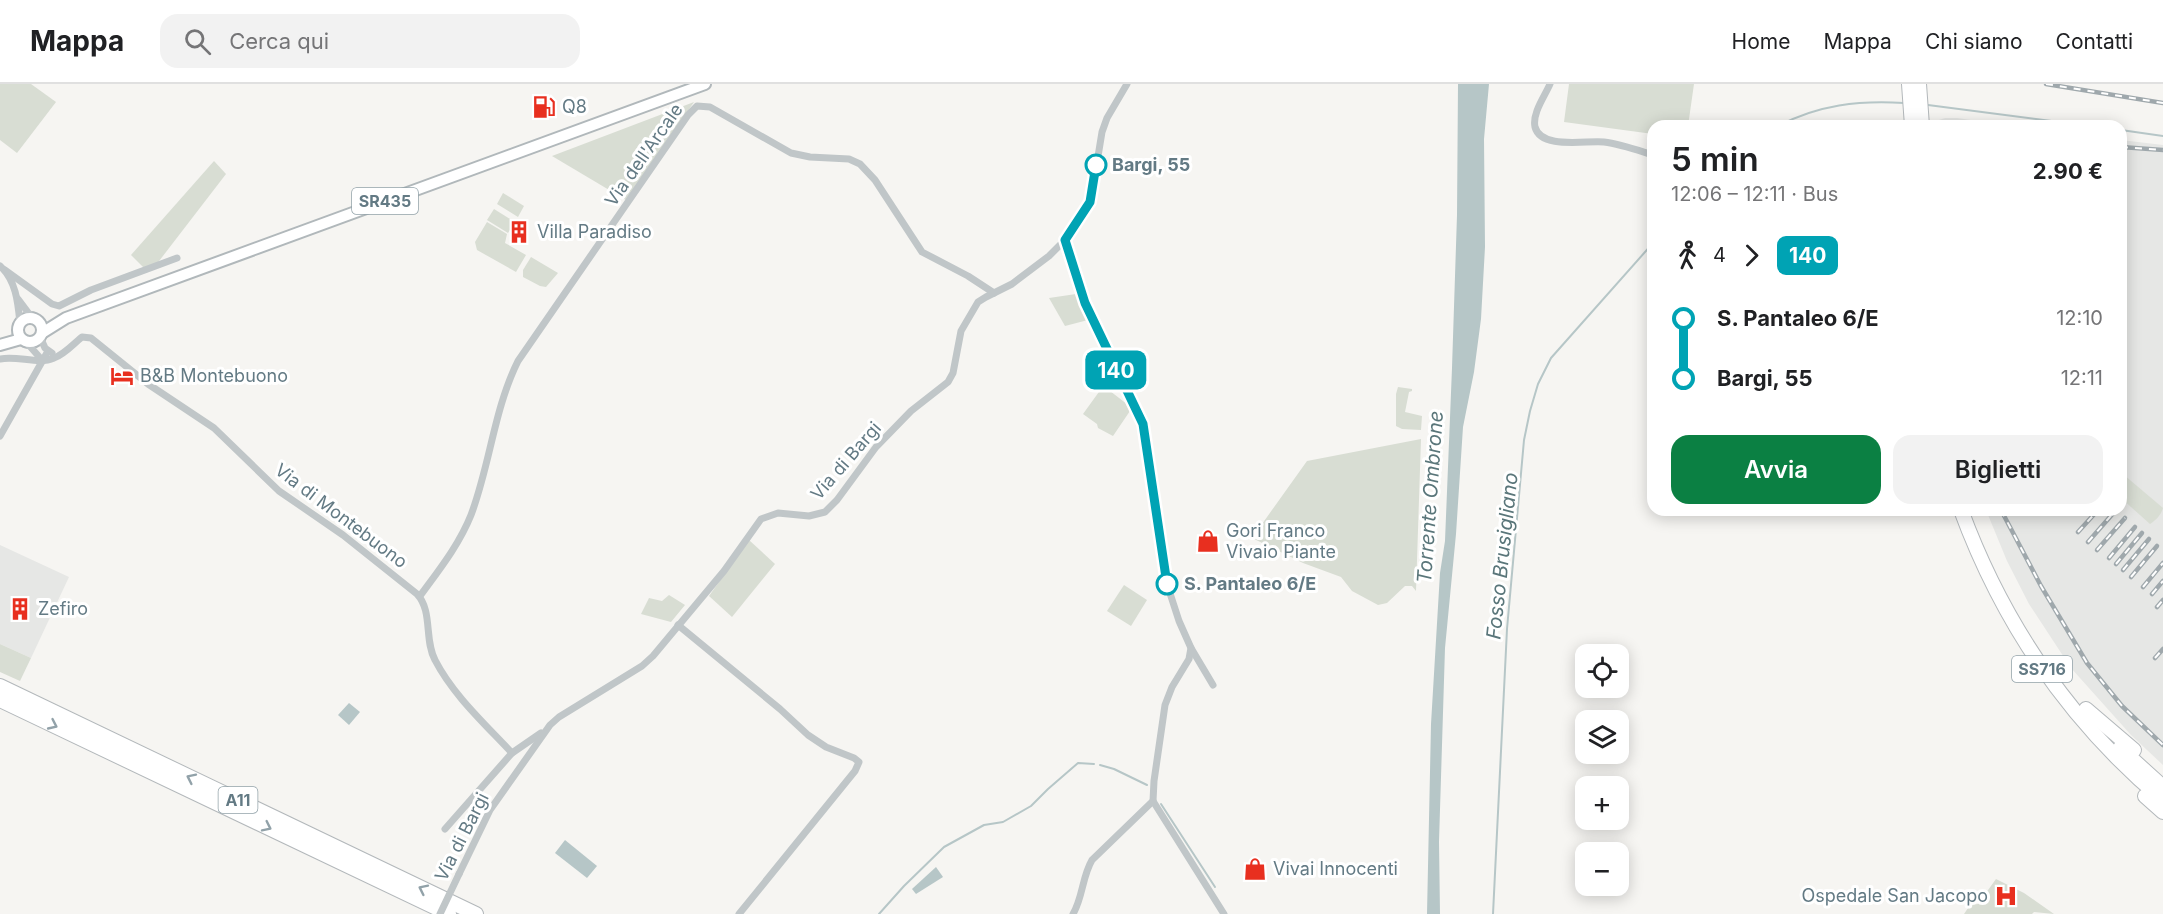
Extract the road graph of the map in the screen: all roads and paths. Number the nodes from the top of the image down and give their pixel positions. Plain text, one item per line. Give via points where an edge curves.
1 (705, 84) edge
2 (1127, 84) edge
3 (1550, 84) edge
4 (1909, 84) edge
5 (1919, 84) edge
6 (1912, 120) edge
7 (1922, 120) edge
8 (1647, 153) edge
9 (1065, 240) junction
10 (177, 258) dead end
11 (2, 268) edge
12 (994, 294) junction
13 (17, 297) junction
14 (66, 318) junction
15 (35, 320) junction
16 (19, 325) junction
17 (41, 335) junction
18 (0, 338) edge
19 (26, 344) junction
20 (0, 345) edge
21 (48, 351) junction
22 (60, 355) junction
23 (22, 358) junction
24 (0, 359) edge
25 (42, 360) junction
26 (0, 436) edge
27 (1962, 516) edge
28 (1972, 516) edge
29 (420, 596) junction
30 (678, 625) junction
31 (1191, 648) junction
32 (1213, 685) dead end
33 (0, 686) edge
34 (0, 700) edge
35 (2086, 709) junction
36 (546, 730) junction
37 (2100, 739) junction
38 (512, 753) junction
39 (2163, 774) edge
40 (2163, 787) edge
41 (2163, 800) edge
42 (1154, 801) junction
43 (2163, 812) edge
44 (446, 829) dead end
45 (440, 914) edge
46 (448, 914) edge
47 (476, 914) edge
48 (739, 914) edge
49 (1073, 914) edge
50 (1224, 914) edge

1 - 14 main road, SR435
2 - 9 street, Via di Bargi via 1102,132 1090,202
3 - 8 street via 1535,119 1535,128 1541,135 1555,142 1601,142
4 - 6 highway
5 - 7 highway
9 - 12 street, Via di Bargi via 1019,280
9 - 31 street via 1085,303 1143,424 1167,584
10 - 11 street via 59,306
11 - 13 street
12 - 29 street, Via dell'Arcale via 922,252 872,175 860,164 849,159 790,153 707,106 697,106 518,361 507,386 470,517 457,544
12 - 30 street, Via di Bargi via 978,302 966,321 948,382 911,411 876,447 832,506 813,516 783,512 761,519
13 - 15 street
13 - 16 street
14 - 15 main road
14 - 17 main road
15 - 16 main road via 26,319
15 - 17 main road via 41,326
16 - 18 main road
16 - 19 main road
17 - 19 main road
17 - 21 street
19 - 20 main road
19 - 23 street
19 - 25 street
21 - 22 street
21 - 25 street
22 - 25 street, Via di Montebuono
22 - 29 street, Via di Montebuono via 82,337 91,338 148,384 214,428 279,491
23 - 24 street
23 - 25 street
25 - 26 street
27 - 37 highway, SS716 via 1981,563 2012,622 2052,683
28 - 35 highway, SS716 via 2018,615 2047,661
29 - 38 street via 435,662
30 - 36 street, Via di Bargi via 642,666 559,717
30 - 48 street via 808,735 860,762
31 - 32 street
31 - 42 street via 1166,705
47 -> 33 highway, A11
34 -> 46 highway, A11
35 - 39 highway
35 - 40 highway, SS716
36 - 38 street
36 - 45 street, Via di Bargi, bridge via 490,810
37 - 41 highway, SS716
37 - 43 highway via 2112,761
38 - 44 street
42 - 49 street via 1092,860
42 - 50 street

